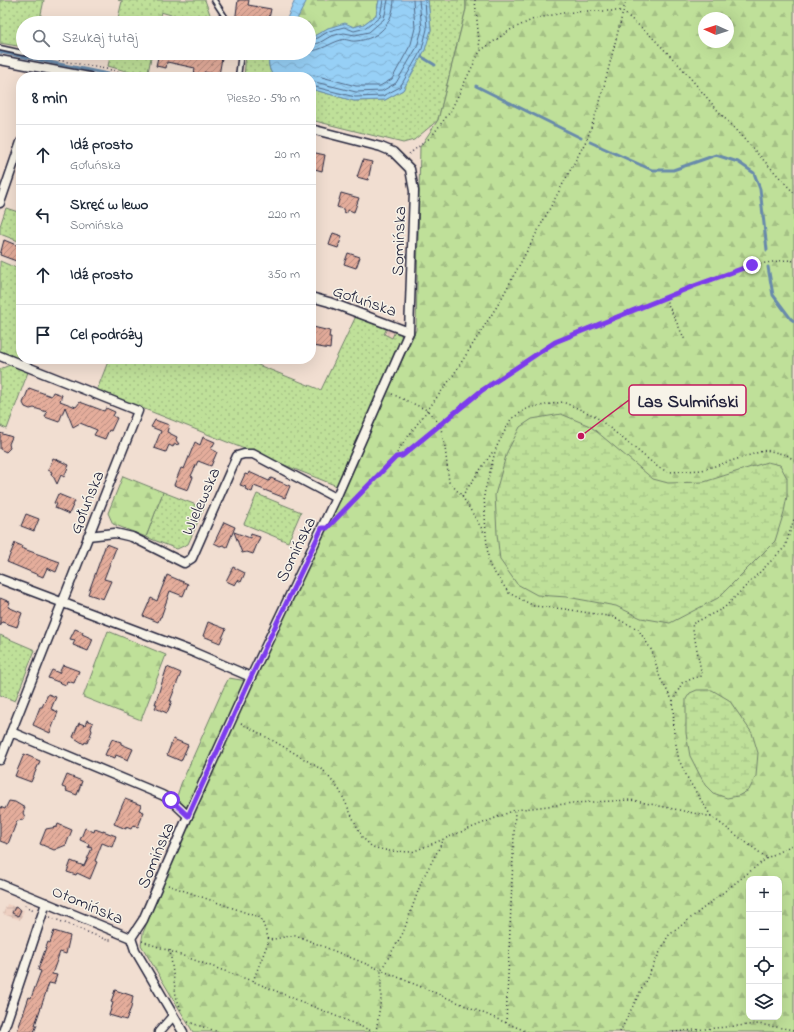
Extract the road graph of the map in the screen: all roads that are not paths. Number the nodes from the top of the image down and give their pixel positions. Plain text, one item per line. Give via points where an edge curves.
1 (214, 0) edge
2 (224, 16) edge
3 (0, 48) edge
4 (16, 51) edge
5 (0, 60) edge
6 (240, 60) edge
7 (63, 72) edge
8 (239, 72) edge
9 (316, 130) edge
10 (16, 157) edge
11 (0, 203) edge
12 (316, 298) edge
13 (409, 332) junction
14 (0, 356) edge
15 (16, 362) edge
16 (20, 364) edge
17 (336, 498) junction
18 (88, 536) junction
19 (0, 579) edge
20 (62, 604) junction
21 (251, 677) junction
22 (11, 732) junction
23 (0, 760) edge
24 (188, 816) junction
25 (0, 884) edge
26 (46, 903) junction
27 (131, 938) junction
28 (173, 1016) junction
29 (3, 1032) edge
30 (159, 1032) edge
31 (183, 1032) edge

1 - 2 lane
3 - 4 lane
5 - 7 street
6 - 8 lane
9 - 13 street, Somińska via 381,147 393,152 410,169 414,191
10 - 11 street
12 - 13 street, Gołuńska
13 - 17 street, Somińska
14 - 15 street, Gołuńska
16 - 18 street, Gołuńska via 138,411
17 - 18 street, Wielewska via 253,454 244,454 237,456 192,558 184,563 132,537 115,533
17 - 21 street, Somińska
18 - 20 street, Gołuńska
19 - 20 street
20 - 21 street via 193,652
20 - 22 street, Gołuńska
21 - 24 street, Somińska
22 - 23 street, Gołuńska
22 - 24 street via 162,795
24 - 27 street, Somińska via 143,920
25 - 26 street, Otomińska
26 - 27 street, Otomińska
26 - 29 street
27 - 28 street, Otomińska via 135,950
28 - 30 street
28 - 31 street, Otomińska

